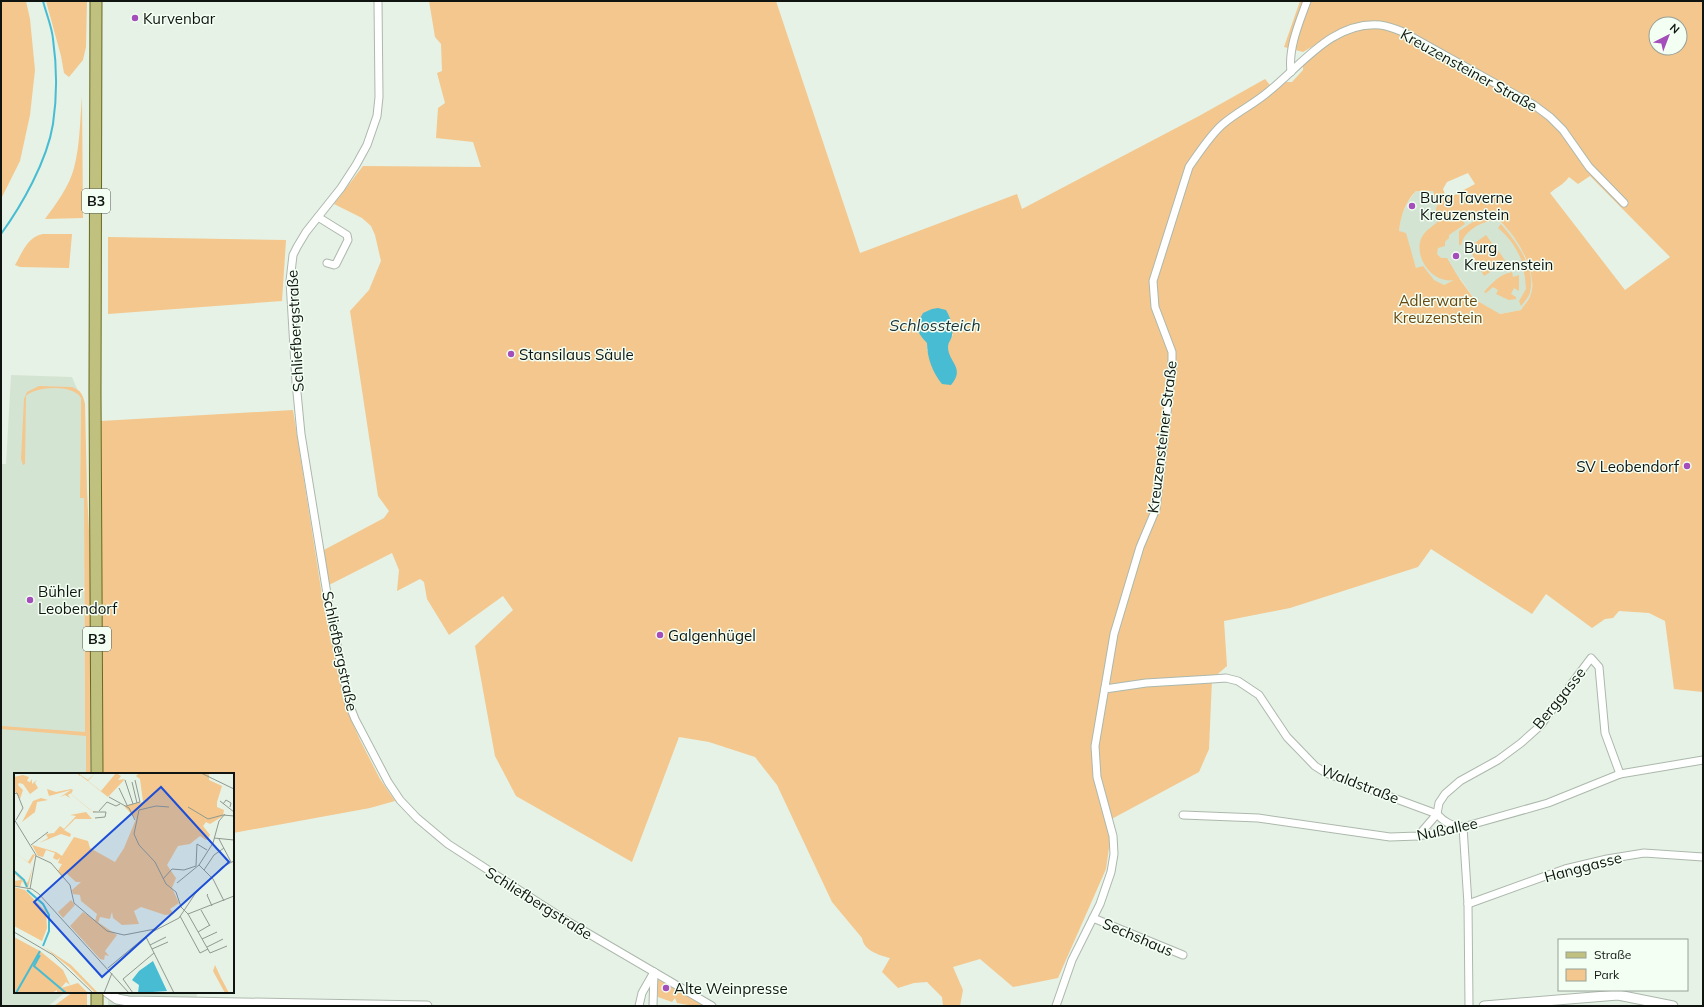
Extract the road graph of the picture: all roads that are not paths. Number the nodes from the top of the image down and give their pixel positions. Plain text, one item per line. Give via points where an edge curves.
1 (96, 1) edge
2 (378, 1) edge
3 (1307, 1) edge
4 (1291, 72) junction
5 (1624, 203) dead end
6 (318, 217) junction
7 (327, 263) dead end
8 (1105, 688) junction
9 (1703, 760) edge
10 (97, 773) edge
11 (1620, 774) junction
12 (1437, 814) junction
13 (1183, 816) dead end
14 (1463, 827) junction
15 (1418, 836) junction
16 (1703, 857) edge
17 (1468, 904) junction
18 (1093, 918) junction
19 (1182, 955) dead end
20 (654, 972) junction
21 (97, 993) edge
22 (108, 993) edge
23 (128, 1001) junction
24 (160, 1002) junction
25 (97, 1006) edge
26 (116, 1006) edge
27 (147, 1006) edge
28 (427, 1006) edge
29 (639, 1006) edge
30 (653, 1006) edge
31 (712, 1006) edge
32 (1056, 1006) edge
33 (1469, 1006) edge
34 (1484, 1006) edge
35 (1673, 1006) edge

1 - 10 main road, B3
2 - 6 street, Schliefbergstraße via 377,116 367,145 356,165
3 - 4 street via 1290,61
4 - 5 street, Kreuzensteiner Straße via 1320,46 1352,29 1370,25 1404,32 1534,105 1550,117 1563,130 1589,167
4 - 8 street, Kreuzensteiner Straße via 1222,125 1189,167 1154,281 1155,307 1172,352 1156,508 1140,547 1114,634
6 - 7 street via 347,235 348,240 336,264
6 - 20 street, Schliefbergstraße via 293,255 290,281 294,355 302,434 318,542 354,719 388,782 417,818 448,844 567,922
8 - 12 street, Waldstraße via 1226,678 1238,681 1259,695 1287,737 1315,766 1326,773
8 - 18 street, Kreuzensteiner Straße via 1095,746 1095,761 1096,777 1113,836 1114,854 1109,878
9 - 11 street, Nußallee
11 - 12 street, Berggasse via 1606,732 1599,668 1591,658 1540,726 1498,760 1460,781 1445,794 1439,803
11 - 14 street, Nußallee via 1548,803
12 - 14 street via 1454,826
12 - 15 street, Berggasse
13 - 15 street, Nußallee via 1258,818 1390,837
14 - 15 street, Nußallee
14 - 17 street
16 - 17 street, Hanggasse via 1644,853 1607,859 1565,869
17 - 33 street
18 - 19 street, Sechshaus
18 - 32 street, Kreuzensteiner Straße via 1072,960
20 - 29 street via 642,993
20 - 30 street
20 - 31 street, Schliefbergstraße
21 - 25 main road
22 - 23 street via 117,999
23 - 24 street
23 - 26 street
24 - 27 street
24 - 28 street
34 - 35 street via 1618,995

